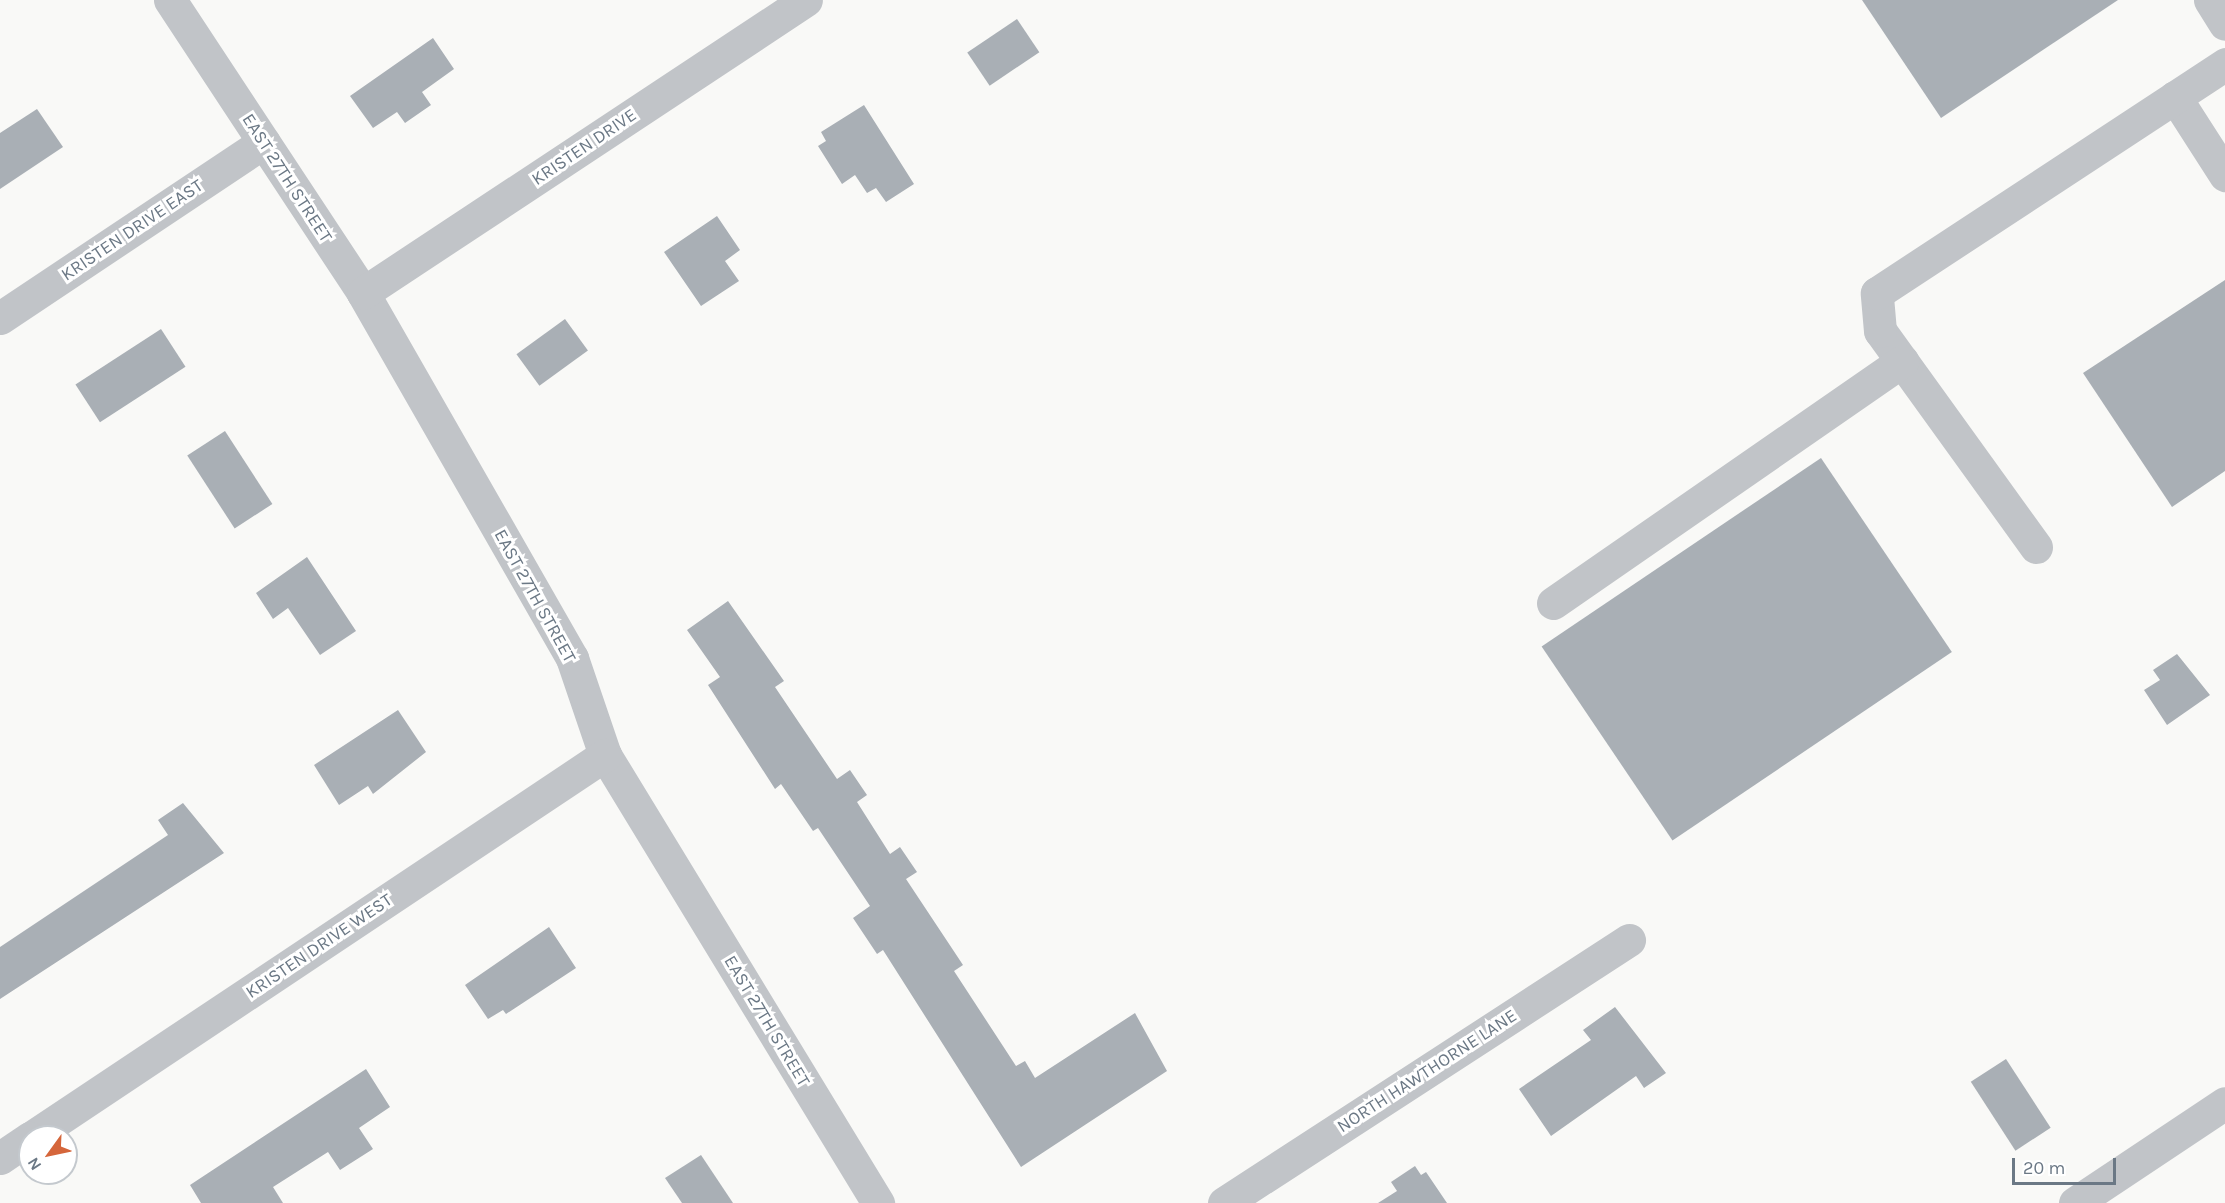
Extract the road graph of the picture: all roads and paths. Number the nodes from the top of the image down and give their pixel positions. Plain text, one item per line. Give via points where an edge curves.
1 (170, 0) edge
2 (806, 0) edge
3 (2210, 0) edge
4 (2225, 24) edge
5 (2225, 64) edge
6 (2175, 97) junction
7 (264, 142) junction
8 (2225, 175) edge
9 (363, 293) junction
10 (0, 318) edge
11 (1902, 361) junction
12 (2036, 547) dead end
13 (1553, 603) dead end
14 (605, 755) junction
15 (1629, 940) dead end
16 (2225, 1102) edge
17 (50, 1125) edge
18 (18, 1146) edge
19 (0, 1158) edge
20 (878, 1203) edge
21 (1224, 1203) edge
22 (2075, 1203) edge

1 - 7 street, EAST 27TH STREET
2 - 9 street, KRISTEN DRIVE
3 - 4 street
5 - 6 street
6 - 8 street
6 - 11 street via 1877,293 1881,331
7 - 9 street, EAST 27TH STREET
7 - 10 street, KRISTEN DRIVE EAST
9 - 14 street, EAST 27TH STREET via 572,658
11 - 12 street
11 - 13 street
14 - 17 street, KRISTEN DRIVE WEST
14 - 20 street, EAST 27TH STREET
15 - 21 street, NORTH HAWTHORNE LANE
16 - 22 street
18 - 19 street, KRISTEN DRIVE WEST

